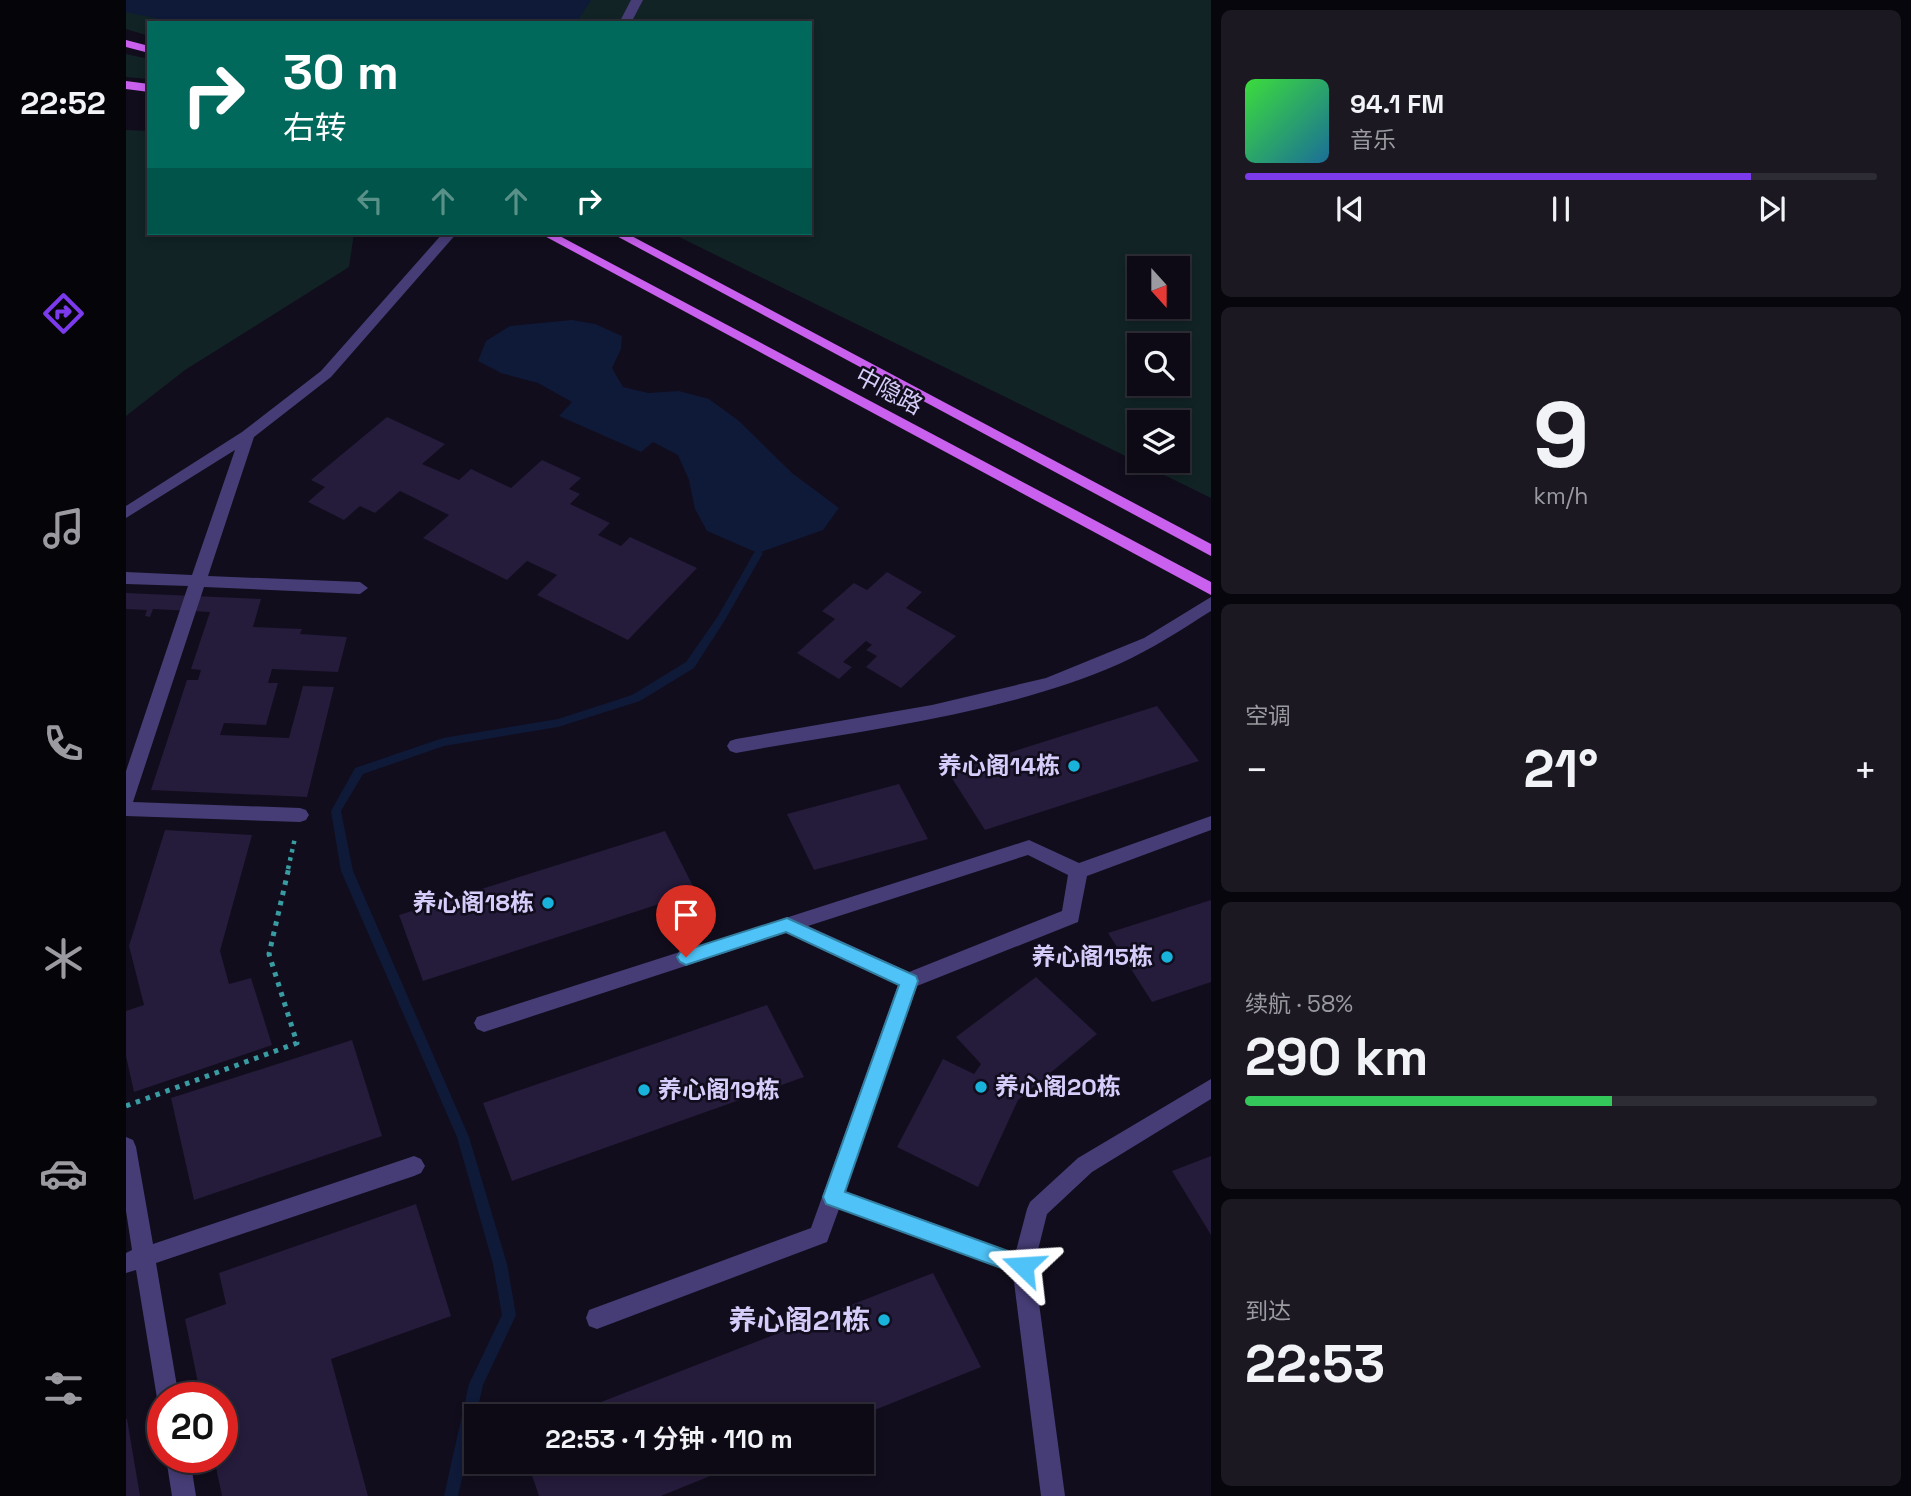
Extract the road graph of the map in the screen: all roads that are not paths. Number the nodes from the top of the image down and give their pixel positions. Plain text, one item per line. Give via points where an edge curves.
1 (637, 0) edge
2 (626, 21) edge
3 (126, 43) edge
4 (147, 49) edge
5 (126, 85) edge
6 (147, 88) edge
7 (448, 235) edge
8 (549, 235) edge
9 (621, 235) edge
10 (247, 435) junction
11 (126, 513) edge
12 (1211, 551) edge
13 (126, 578) edge
14 (198, 582) junction
15 (360, 589) dead end
16 (1211, 589) edge
17 (1211, 603) edge
18 (736, 746) dead end
19 (126, 798) edge
20 (126, 809) edge
21 (300, 815) road end
22 (1211, 823) edge
23 (1078, 871) junction
24 (787, 925) junction
25 (909, 981) junction
26 (484, 1023) dead end
27 (1211, 1088) edge
28 (126, 1147) edge
29 (414, 1166) dead end
30 (833, 1197) junction
31 (135, 1260) edge
32 (1023, 1266) junction
33 (597, 1318) dead end
34 (164, 1382) edge
35 (180, 1473) edge
36 (184, 1496) edge
37 (1053, 1496) edge

1 - 2 street
3 - 4 main road
5 - 6 main road
7 - 10 street via 326,374
8 - 16 main road, 中隐路
9 - 12 main road, 中隐路
10 - 11 street
10 - 14 street
13 - 14 street
14 - 15 street
14 - 19 street
17 - 18 street via 1150,642 1049,684 932,711
20 - 21 street
22 - 23 street
23 - 24 street via 1029,847
23 - 25 street via 1071,916
24 - 25 street
24 - 26 street
25 - 30 street
27 - 32 street via 1084,1165 1038,1209
28 - 31 street
29 - 31 street
30 - 32 street
30 - 33 street via 819,1235
31 - 34 street
32 - 37 street
35 - 36 street

